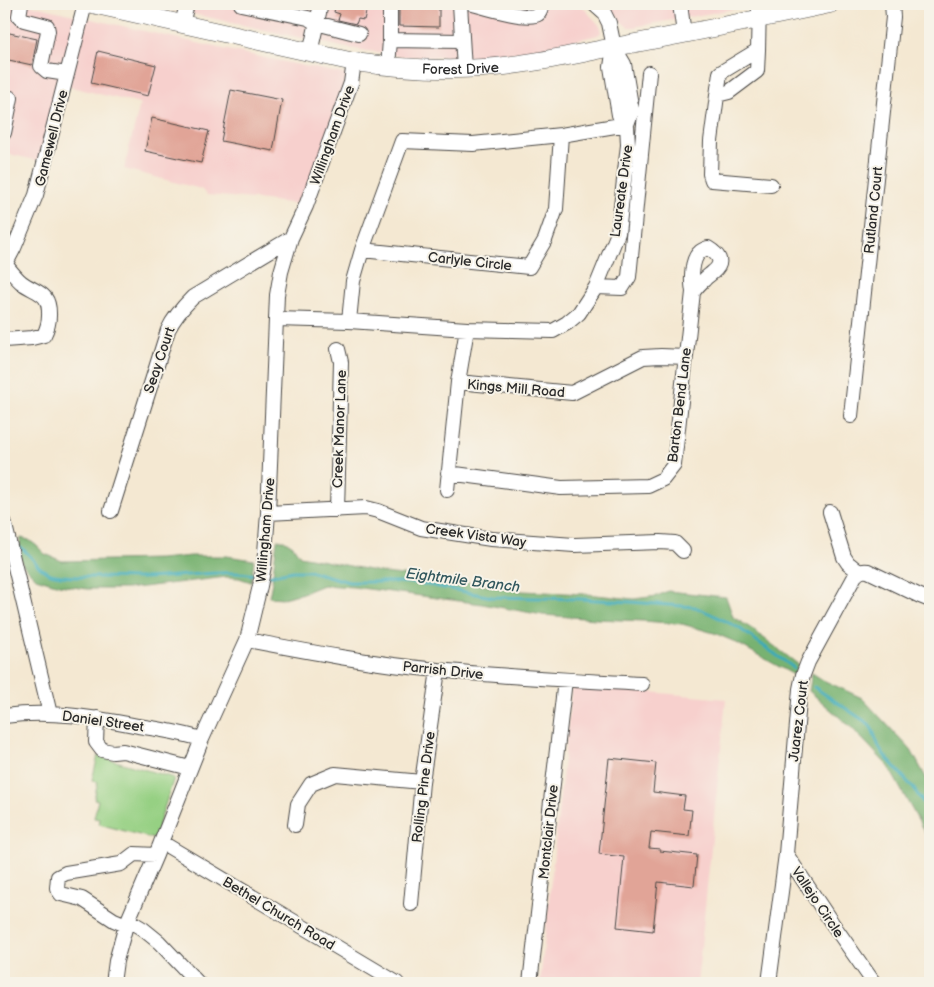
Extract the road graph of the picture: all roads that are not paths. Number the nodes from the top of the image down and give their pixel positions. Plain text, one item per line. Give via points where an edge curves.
1 (21, 4) edge
2 (85, 4) edge
3 (92, 4) edge
4 (187, 4) edge
5 (241, 4) edge
6 (321, 4) edge
7 (390, 4) edge
8 (460, 4) edge
9 (473, 4) edge
10 (542, 4) edge
11 (594, 4) edge
12 (680, 4) edge
13 (830, 4) edge
14 (892, 4) edge
15 (261, 6) edge
16 (144, 10) edge
17 (758, 12) edge
18 (316, 23) junction
19 (182, 24) junction
20 (359, 34) dead end
21 (684, 34) junction
22 (396, 40) junction
23 (461, 41) junction
24 (614, 47) junction
25 (758, 50) junction
26 (310, 53) junction
27 (354, 62) junction
28 (388, 67) junction
29 (464, 69) junction
30 (649, 73) dead end
31 (67, 74) junction
32 (717, 95) junction
33 (11, 98) dead end
34 (627, 124) junction
35 (4, 133) edge
36 (561, 135) junction
37 (771, 185) dead end
38 (292, 238) junction
39 (362, 250) junction
40 (5, 265) edge
41 (596, 286) junction
42 (693, 292) dead end
43 (276, 318) junction
44 (349, 321) junction
45 (467, 330) junction
46 (4, 340) edge
47 (338, 349) dead end
48 (686, 357) junction
49 (458, 382) junction
50 (851, 416) dead end
51 (448, 473) junction
52 (447, 490) dead end
53 (337, 510) junction
54 (111, 511) dead end
55 (830, 512) dead end
56 (268, 513) junction
57 (4, 521) edge
58 (684, 551) dead end
59 (859, 572) junction
60 (930, 600) edge
61 (247, 640) junction
62 (438, 670) junction
63 (565, 680) junction
64 (642, 684) dead end
65 (50, 714) junction
66 (4, 716) edge
67 (97, 718) junction
68 (202, 739) junction
69 (190, 768) junction
70 (422, 782) junction
71 (295, 825) dead end
72 (159, 849) junction
73 (786, 854) junction
74 (411, 904) dead end
75 (127, 922) junction
76 (113, 983) edge
77 (198, 983) edge
78 (397, 983) edge
79 (530, 983) edge
80 (769, 983) edge
81 (874, 983) edge

1 - 31 street via 19,16 47,26 41,66 47,71
2 - 31 street, Gamewell Drive
3 - 16 main road, Forest Drive
4 - 19 street
5 - 15 street
6 - 18 street
7 - 22 street
8 - 23 street
9 - 10 street via 534,16
11 - 24 street, Laureate Drive via 609,22
12 - 21 street
13 - 17 main road, Forest Drive
14 - 50 street, Rutland Court
15 - 18 street
16 - 19 main road, Forest Drive
17 - 21 main road, Forest Drive
17 - 25 street
18 - 20 street
18 - 26 street
19 - 26 main road, Forest Drive
21 - 24 main road, Forest Drive
22 - 23 street
22 - 28 street
23 - 29 street
24 - 29 main road, Forest Drive via 519,64
24 - 34 street, Laureate Drive via 611,67 619,115
25 - 32 street via 720,73
25 - 32 street via 757,71 729,92
26 - 27 main road, Forest Drive
27 - 28 main road, Forest Drive
27 - 38 street, Willingham Drive via 351,82
28 - 29 main road, Forest Drive
30 - 41 street via 629,277 622,288
31 - 40 street, Gamewell Drive via 36,195
32 - 37 street via 711,141 712,180
33 - 35 street
34 - 36 street
34 - 41 street, Laureate Drive via 628,145 618,233
36 - 39 street via 472,144 402,141
36 - 39 street, Carlyle Circle via 556,209 545,240 529,267
38 - 43 street, Willingham Drive via 281,272
38 - 54 street, Seay Court via 193,297 174,318
39 - 44 street via 353,281
40 - 46 street via 21,282 47,298 49,309 44,335
41 - 45 street, Laureate Drive via 579,313 553,331
42 - 48 street, Barton Bend Lane
43 - 44 street, Laureate Drive
43 - 56 street, Willingham Drive
44 - 45 street, Laureate Drive
45 - 49 street
47 - 53 street, Creek Manor Lane via 341,362
48 - 49 street, Kings Mill Road via 643,358 572,393
48 - 51 street, Barton Bend Lane via 674,465 663,479 648,486 561,488
49 - 51 street
51 - 52 street
53 - 56 street, Creek Vista Way
53 - 58 street, Creek Vista Way via 366,508 421,528 491,539 574,545 660,542 675,543
55 - 59 street via 844,557
56 - 61 street, Willingham Drive via 264,566
57 - 65 street
59 - 60 street via 868,571
59 - 73 street, Juarez Court via 808,662 801,682
61 - 62 street, Parrish Drive via 353,660
61 - 68 street, Willingham Drive
62 - 63 street, Parrish Drive
62 - 70 street, Rolling Pine Drive
63 - 64 street, Parrish Drive
63 - 79 street, Montclair Drive
65 - 66 street, Daniel Street
65 - 67 street, Daniel Street
67 - 68 street, Daniel Street
67 - 69 street via 96,742 102,750 124,751
68 - 69 street, Willingham Drive
69 - 72 street, Willingham Drive
70 - 71 street via 335,774 311,784 298,804
70 - 74 street, Rolling Pine Drive
72 - 75 street, Willingham Drive
72 - 75 street via 134,854 121,864 66,872 58,877 61,894 82,899 114,920
72 - 78 street, Bethel Church Road
73 - 80 street, Vallejo Circle
73 - 81 street, Vallejo Circle
75 - 76 street, Willingham Drive
75 - 77 street via 143,929 159,942

